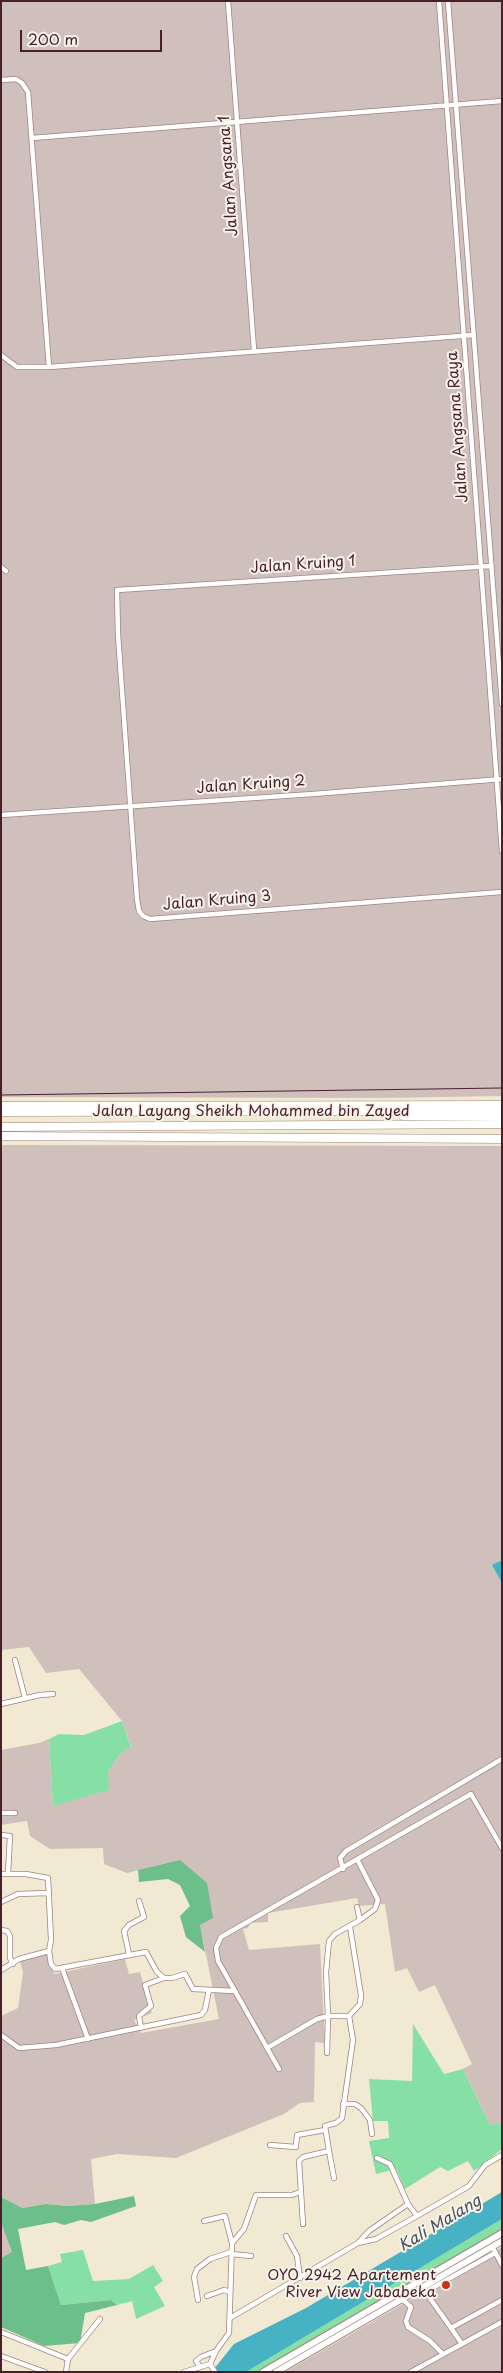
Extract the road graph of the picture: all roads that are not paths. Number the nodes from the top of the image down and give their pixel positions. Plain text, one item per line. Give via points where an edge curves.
1 (228, 1) edge
2 (440, 1) edge
3 (448, 1) edge
4 (1, 80) edge
5 (502, 101) edge
6 (447, 104) junction
7 (456, 104) junction
8 (237, 121) junction
9 (32, 138) junction
10 (464, 335) junction
11 (474, 335) junction
12 (254, 350) junction
13 (1, 355) edge
14 (49, 367) junction
15 (491, 566) junction
16 (481, 567) junction
17 (1, 568) edge
18 (6, 571) dead end
19 (117, 590) joint
20 (502, 704) edge
21 (499, 779) edge
22 (131, 805) junction
23 (1, 815) edge
24 (502, 851) edge
25 (502, 892) edge
26 (502, 1105) edge
27 (1, 1106) edge
28 (502, 1111) edge
29 (1, 1112) edge
30 (1, 1116) edge
31 (502, 1116) edge
32 (502, 1124) edge
33 (1, 1127) edge
34 (502, 1128) edge
35 (1, 1136) edge
36 (502, 1139) edge
37 (15, 1660) dead end
38 (52, 1694) dead end
39 (25, 1698) junction
40 (1, 1704) edge
41 (502, 1759) edge
42 (1, 1813) edge
43 (15, 1813) dead end
44 (1, 1835) edge
45 (502, 1848) edge
46 (358, 1861) junction
47 (343, 1870) junction
48 (8, 1873) junction
49 (1, 1874) edge
50 (48, 1893) junction
51 (140, 1901) dead end
52 (1, 1902) edge
53 (357, 1907) dead end
54 (360, 1920) junction
55 (350, 1927) junction
56 (1, 1930) edge
57 (49, 1951) junction
58 (129, 1954) junction
59 (13, 1964) junction
60 (62, 1968) junction
61 (1, 1970) edge
62 (164, 1978) junction
63 (208, 1990) junction
64 (235, 1991) junction
65 (328, 2016) junction
66 (349, 2016) junction
67 (141, 2028) junction
68 (1, 2035) edge
69 (88, 2039) junction
70 (267, 2048) junction
71 (326, 2052) dead end
72 (279, 2069) dead end
73 (343, 2104) junction
74 (326, 2130) junction
75 (372, 2134) dead end
76 (270, 2145) dead end
77 (329, 2151) junction
78 (502, 2155) edge
79 (376, 2158) dead end
80 (334, 2178) dead end
81 (300, 2192) junction
82 (408, 2204) junction
83 (418, 2216) junction
84 (204, 2222) dead end
85 (303, 2224) dead end
86 (502, 2233) edge
87 (286, 2236) dead end
88 (502, 2241) edge
89 (232, 2243) junction
90 (358, 2243) junction
91 (493, 2250) junction
92 (231, 2253) junction
93 (251, 2256) dead end
94 (502, 2265) edge
95 (300, 2278) junction
96 (423, 2290) junction
97 (230, 2292) junction
98 (207, 2296) dead end
99 (402, 2299) junction
100 (198, 2300) dead end
101 (502, 2300) edge
102 (230, 2318) junction
103 (100, 2319) dead end
104 (502, 2322) edge
105 (451, 2328) junction
106 (1, 2332) edge
107 (462, 2344) junction
108 (216, 2350) junction
109 (443, 2354) junction
110 (1, 2356) edge
111 (68, 2358) junction
112 (200, 2367) junction
113 (213, 2368) edge
114 (45, 2372) edge
115 (66, 2372) edge
116 (184, 2372) edge
117 (263, 2372) edge
118 (276, 2372) edge
119 (411, 2372) edge

1 - 8 street, Jalan Angsana 1
2 - 6 street, Jalan Angsana Raya
3 - 7 street, Jalan Angsana Raya
4 - 9 street via 16,79 26,87
5 - 7 street
6 - 7 street
6 - 8 street
6 - 10 street, Jalan Angsana Raya
7 - 11 street, Jalan Angsana Raya
8 - 9 street
8 - 12 street, Jalan Angsana 1
9 - 14 street
10 - 11 street
10 - 12 street
10 - 16 street, Jalan Angsana Raya
11 - 15 street, Jalan Angsana Raya
12 - 14 street
13 - 14 street via 14,366
15 - 16 street, Jalan Kruing 1
15 - 20 street, Jalan Angsana Raya
16 - 19 street, Jalan Kruing 1
16 - 21 street, Jalan Angsana Raya
17 - 18 street
19 - 22 street, Jalan Kruing 3
21 - 22 street, Jalan Kruing 2
21 - 24 street, Jalan Angsana Raya
22 - 23 street, Jalan Kruing 2
22 - 25 street, Jalan Kruing 3 via 138,904 140,914 150,919
26 - 27 highway
28 - 29 highway
30 - 31 highway, Jalan Layang Sheikh Mohammed bin Zayed
32 - 33 highway, Jalan Layang Sheikh Mohammed bin Zayed
33 - 34 highway
35 - 36 highway
37 - 39 street
38 - 39 street
39 - 40 street
41 - 47 street via 346,1851 340,1858
42 - 43 street
44 - 48 street via 10,1838
45 - 46 street via 471,1794
46 - 47 street
46 - 54 street via 378,1900 375,1909
47 - 64 street via 222,1937 217,1943 216,1955
48 - 49 street
48 - 50 street via 46,1876
50 - 52 street via 18,1894
50 - 57 street
51 - 58 street via 144,1917 124,1931
53 - 54 street
54 - 55 street
55 - 65 street via 329,1941 326,1972
55 - 66 street via 361,1995 360,2004
56 - 59 street via 10,1936
57 - 59 street
57 - 60 street via 50,1964 55,1969
58 - 60 street
58 - 62 street via 146,1952
59 - 61 street
60 - 69 street
62 - 63 street via 185,1974 193,1989
62 - 67 street via 145,1986 151,2006 140,2016
63 - 64 street
63 - 67 street via 202,2014
64 - 70 street
65 - 66 street
65 - 70 street
65 - 71 street
66 - 73 street via 353,2040
67 - 69 street
68 - 69 street via 20,2048
70 - 72 street
73 - 74 street via 341,2121 327,2125
73 - 75 street via 355,2104 361,2108 370,2120
74 - 76 street via 297,2136 296,2147
74 - 77 street
77 - 80 street
77 - 81 street via 300,2159
78 - 83 street via 484,2165 469,2186
79 - 82 street via 390,2164
81 - 85 street
81 - 89 street via 256,2195 244,2229
82 - 83 street
82 - 90 street via 369,2231
83 - 90 street via 376,2240
84 - 89 street via 225,2216
86 - 117 main road
87 - 95 street via 297,2256
88 - 91 main road
89 - 92 street
90 - 95 street
91 - 94 street
91 - 96 main road
92 - 93 street
92 - 97 street
92 - 100 street via 210,2259 197,2269 194,2277
95 - 102 street
96 - 99 main road
96 - 105 street
97 - 98 street via 224,2290
97 - 102 street
99 - 109 street via 411,2307 406,2321 408,2327
99 - 118 main road
101 - 105 street
102 - 108 street via 229,2333
103 - 111 street
104 - 107 street
105 - 107 street
106 - 111 street
107 - 109 street
108 - 112 street via 196,2361
108 - 113 street
109 - 119 street
110 - 114 street
111 - 115 street
112 - 113 street
112 - 116 street

